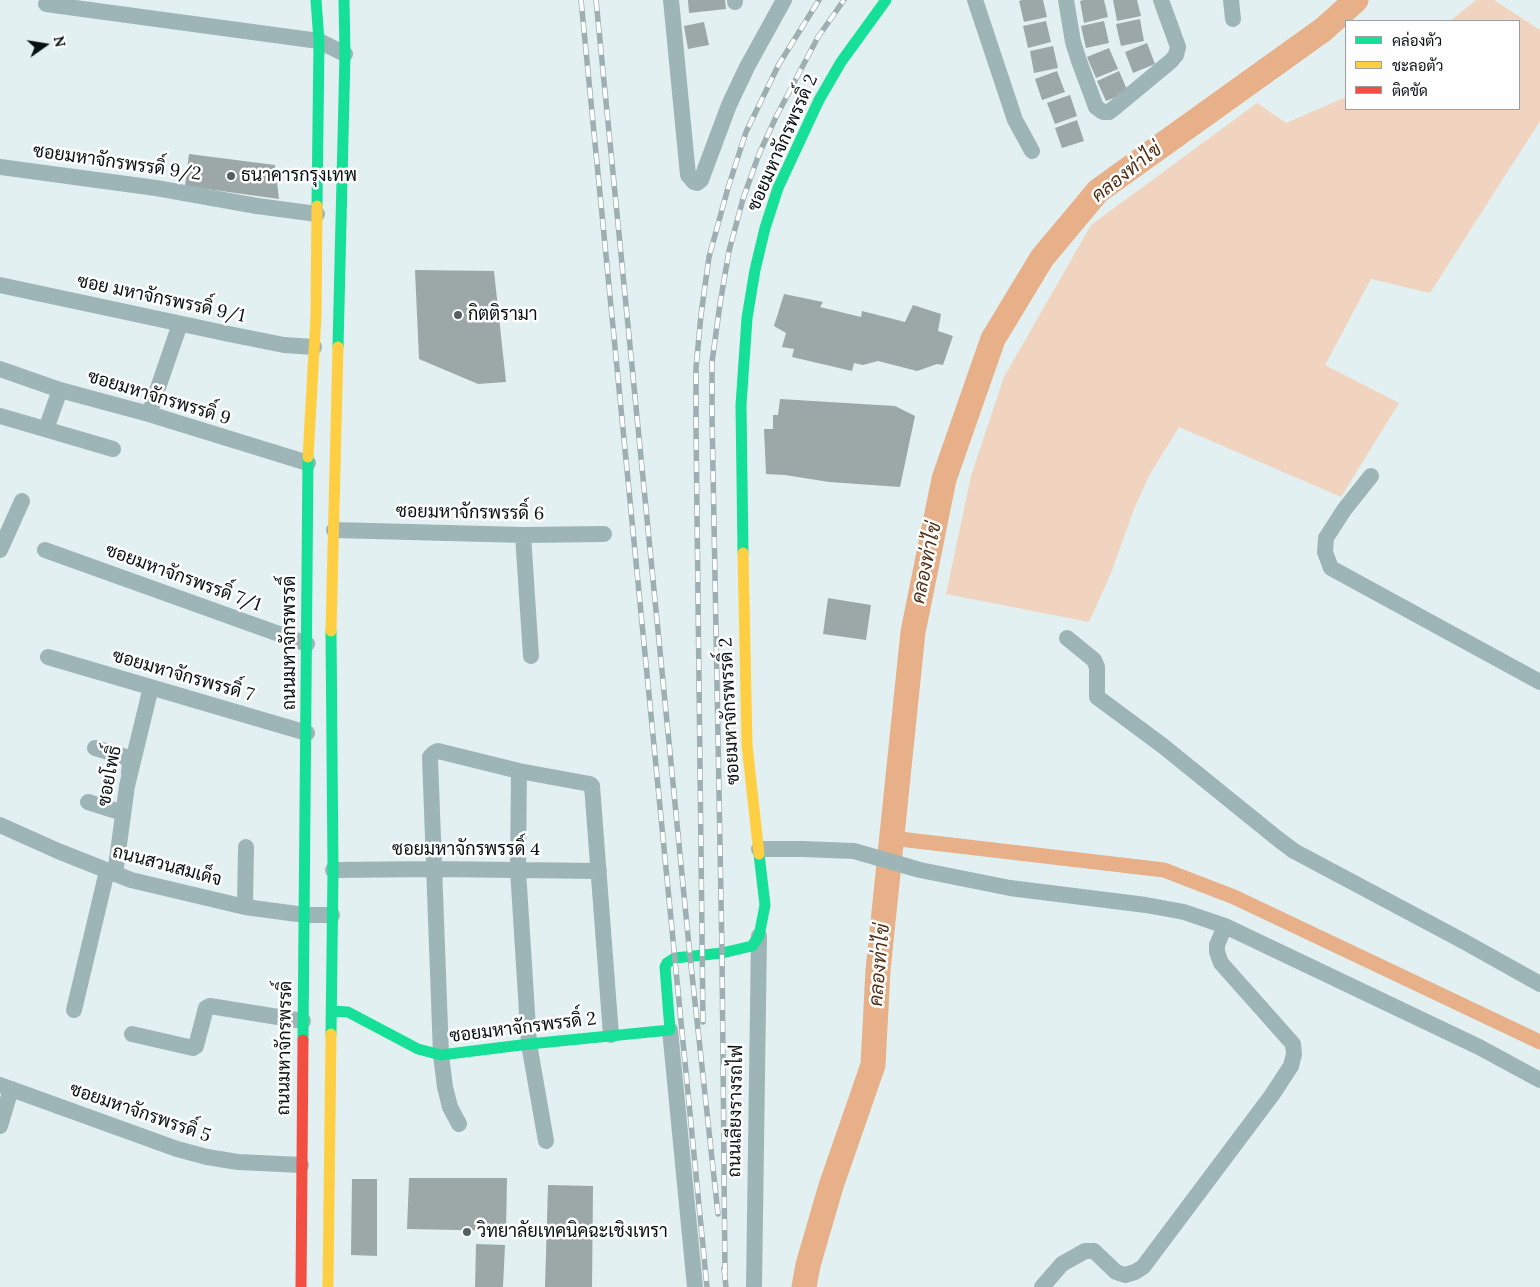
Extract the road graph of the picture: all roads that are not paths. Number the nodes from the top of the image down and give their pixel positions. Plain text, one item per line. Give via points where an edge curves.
1 (316, 0) edge
2 (344, 0) edge
3 (671, 0) edge
4 (784, 0) edge
5 (886, 0) edge
6 (975, 0) edge
7 (1066, 0) edge
8 (1161, 0) edge
9 (1231, 0) edge
10 (46, 4) dead end
11 (1233, 19) dead end
12 (319, 42) junction
13 (345, 54) junction
14 (1032, 151) dead end
15 (0, 167) edge
16 (317, 214) junction
17 (0, 285) edge
18 (180, 324) junction
19 (314, 347) junction
20 (0, 369) edge
21 (60, 390) junction
22 (149, 414) junction
23 (0, 416) edge
24 (46, 429) junction
25 (113, 449) dead end
26 (308, 464) junction
27 (1371, 476) dead end
28 (22, 501) dead end
29 (334, 530) junction
30 (604, 534) dead end
31 (523, 535) junction
32 (0, 550) edge
33 (45, 550) dead end
34 (1067, 638) dead end
35 (307, 644) junction
36 (531, 656) dead end
37 (48, 657) dead end
38 (1540, 682) edge
39 (151, 687) junction
40 (307, 733) junction
41 (95, 748) dead end
42 (519, 771) junction
43 (127, 786) junction
44 (88, 802) dead end
45 (123, 813) junction
46 (0, 825) edge
47 (246, 847) dead end
48 (759, 849) junction
49 (434, 869) junction
50 (332, 870) junction
51 (518, 870) junction
52 (599, 871) junction
53 (111, 872) junction
54 (245, 907) junction
55 (305, 915) junction
56 (332, 915) junction
57 (1224, 926) junction
58 (759, 936) junction
59 (1540, 984) edge
60 (74, 1010) dead end
61 (331, 1011) junction
62 (303, 1022) junction
63 (670, 1030) junction
64 (132, 1034) dead end
65 (611, 1035) junction
66 (529, 1044) junction
67 (441, 1056) junction
68 (1540, 1080) edge
69 (6, 1087) edge
70 (459, 1124) dead end
71 (0, 1126) edge
72 (546, 1141) dead end
73 (301, 1165) junction
74 (301, 1287) edge
75 (328, 1287) edge
76 (695, 1287) edge
77 (754, 1287) edge
78 (1042, 1287) edge

1 - 12 main road, ถนนมหาจักรพรรดิ์
2 - 13 main road
3 - 4 street via 688,175 697,183 747,66
5 - 48 main road, ซอยมหาจักรพรรดิ์ 2 via 841,62 819,100 778,188 761,245 747,318 741,405 744,660 747,745
6 - 14 street via 1015,120
7 - 8 street via 1079,61 1096,107 1103,112 1113,109 1176,55 1178,47
9 - 11 street
10 - 12 street
12 - 13 street
12 - 16 main road, ถนนมหาจักรพรรดิ์
13 - 29 main road
15 - 16 street, ซอยมหาจักรพรรดิ์ 9/2
16 - 19 main road, ถนนมหาจักรพรรดิ์
17 - 18 street, ซอย มหาจักรพรรดิ์ 9/1
18 - 19 street, ซอย มหาจักรพรรดิ์ 9/1 via 284,345
18 - 22 street
19 - 26 main road, ถนนมหาจักรพรรดิ์
20 - 21 street, ซอยมหาจักรพรรดิ์ 9
21 - 22 street, ซอยมหาจักรพรรดิ์ 9
21 - 24 street
22 - 26 street, ซอยมหาจักรพรรดิ์ 9
23 - 24 street
24 - 25 street
26 - 35 main road, ถนนมหาจักรพรรดิ์
27 - 38 street via 1326,538 1325,552 1331,568
28 - 32 street
29 - 31 street, ซอยมหาจักรพรรดิ์ 6
29 - 50 main road
30 - 31 street, ซอยมหาจักรพรรดิ์ 6
31 - 36 street
33 - 35 street, ซอยมหาจักรพรรดิ์ 7/1
34 - 59 street via 1094,660 1097,697 1294,851
35 - 40 main road, ถนนมหาจักรพรรดิ์
37 - 39 street, ซอยมหาจักรพรรดิ์ 7
39 - 40 street, ซอยมหาจักรพรรดิ์ 7
39 - 43 street, ซอยโพธิ์
40 - 55 main road, ถนนมหาจักรพรรดิ์
41 - 43 street via 126,756 130,761
42 - 49 street via 438,751 431,754
42 - 51 street
42 - 52 street via 592,786
43 - 45 street, ซอยโพธิ์
44 - 45 street
45 - 53 street, ซอยโพธิ์
46 - 53 street, ถนนสวนสมเด็จ
47 - 54 street
48 - 57 street via 854,851 954,878 1146,905 1184,912
48 - 58 main road, ซอยมหาจักรพรรดิ์ 2 via 764,905
49 - 50 street, ซอยมหาจักรพรรดิ์ 4
49 - 51 street, ซอยมหาจักรพรรดิ์ 4
49 - 67 street
50 - 56 main road
51 - 52 street, ซอยมหาจักรพรรดิ์ 4
51 - 66 street
52 - 65 street
53 - 54 street, ถนนสวนสมเด็จ via 131,880
53 - 60 street, ซอยโพธิ์
54 - 55 street, ถนนสวนสมเด็จ
55 - 56 street, ถนนสวนสมเด็จ
55 - 62 main road, ถนนมหาจักรพรรดิ์
56 - 61 main road
57 - 68 street via 1478,1047
57 - 78 street via 1218,945 1221,962 1293,1044 1291,1066 1143,1267 1125,1275 1116,1272 1094,1251 1085,1251 1062,1264
58 - 63 main road via 752,946 675,958 667,963
58 - 77 street, ถนนเลียงรางรถไฟ
61 - 67 main road, ซอยมหาจักรพรรดิ์ 2 via 348,1012 418,1049
61 - 75 main road
62 - 64 street via 210,1006 206,1008 193,1048
62 - 73 main road, ถนนมหาจักรพรรดิ์
63 - 65 main road, ซอยมหาจักรพรรดิ์ 2
63 - 76 street
65 - 66 main road, ซอยมหาจักรพรรดิ์ 2
66 - 67 main road, ซอยมหาจักรพรรดิ์ 2
66 - 72 street
67 - 70 street via 450,1107
69 - 71 street
69 - 73 street, ซอยมหาจักรพรรดิ์ 5 via 207,1157
73 - 74 main road, ถนนมหาจักรพรรดิ์

